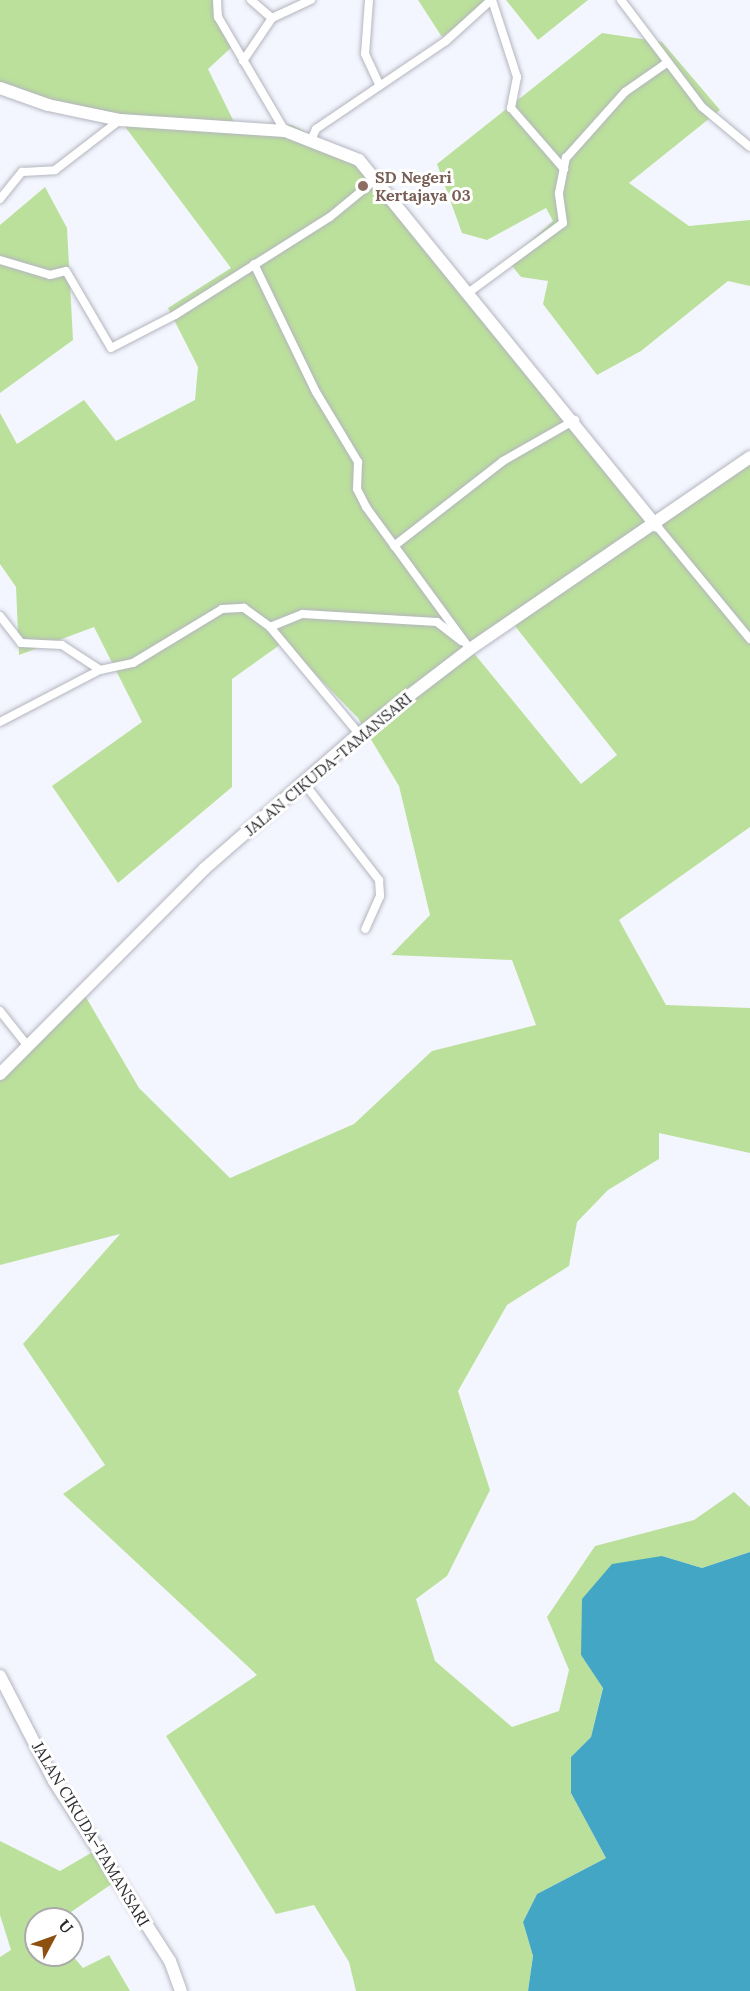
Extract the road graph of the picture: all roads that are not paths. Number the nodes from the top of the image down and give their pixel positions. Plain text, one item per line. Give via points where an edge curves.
1 (217, 0) edge
2 (252, 0) edge
3 (311, 0) edge
4 (369, 0) edge
5 (492, 0) edge
6 (621, 0) edge
7 (272, 18) junction
8 (243, 61) junction
9 (668, 62) junction
10 (380, 86) junction
11 (0, 88) edge
12 (120, 120) junction
13 (285, 131) junction
14 (312, 138) junction
15 (750, 147) edge
16 (564, 170) junction
17 (375, 180) junction
18 (0, 199) edge
19 (0, 260) edge
20 (254, 264) junction
21 (468, 293) junction
22 (575, 420) junction
23 (750, 457) edge
24 (656, 525) junction
25 (394, 546) junction
26 (0, 616) edge
27 (270, 627) junction
28 (750, 639) edge
29 (470, 649) junction
30 (100, 670) junction
31 (0, 722) edge
32 (359, 734) junction
33 (304, 783) junction
34 (365, 929) dead end
35 (0, 1011) edge
36 (27, 1045) junction
37 (0, 1074) edge
38 (0, 1676) edge
39 (181, 1991) edge

1 - 8 street via 218,17
2 - 7 street
3 - 7 street
4 - 10 street via 365,54
5 - 10 street via 446,41
5 - 16 street via 517,77 511,108
6 - 9 street
7 - 8 street
8 - 13 street
9 - 15 street via 702,107
9 - 16 street via 625,92 566,158
10 - 14 street via 316,129
11 - 12 street via 48,105
12 - 13 street
12 - 18 street via 55,170 22,172
13 - 14 street
14 - 17 street via 359,160
16 - 21 street via 563,223
17 - 20 street
17 - 21 street
19 - 20 street via 50,275 66,271 111,348
20 - 25 street via 316,392 358,462 357,489
21 - 22 street
22 - 24 street
22 - 25 street via 503,461
23 - 24 street, JALAN CIKUDA–TAMANSARI
24 - 28 street
24 - 29 street, JALAN CIKUDA–TAMANSARI
25 - 29 street
26 - 30 street via 21,643 62,645
27 - 29 street via 303,614 437,622
27 - 30 street via 244,608 222,609 133,663
27 - 32 street
29 - 32 street, JALAN CIKUDA–TAMANSARI
30 - 31 street
32 - 33 street, JALAN CIKUDA–TAMANSARI
33 - 34 street via 379,880 380,896
33 - 36 street, JALAN CIKUDA–TAMANSARI via 204,869
35 - 36 street
36 - 37 street, JALAN CIKUDA–TAMANSARI
38 - 39 street, JALAN CIKUDA–TAMANSARI via 54,1781 170,1960

